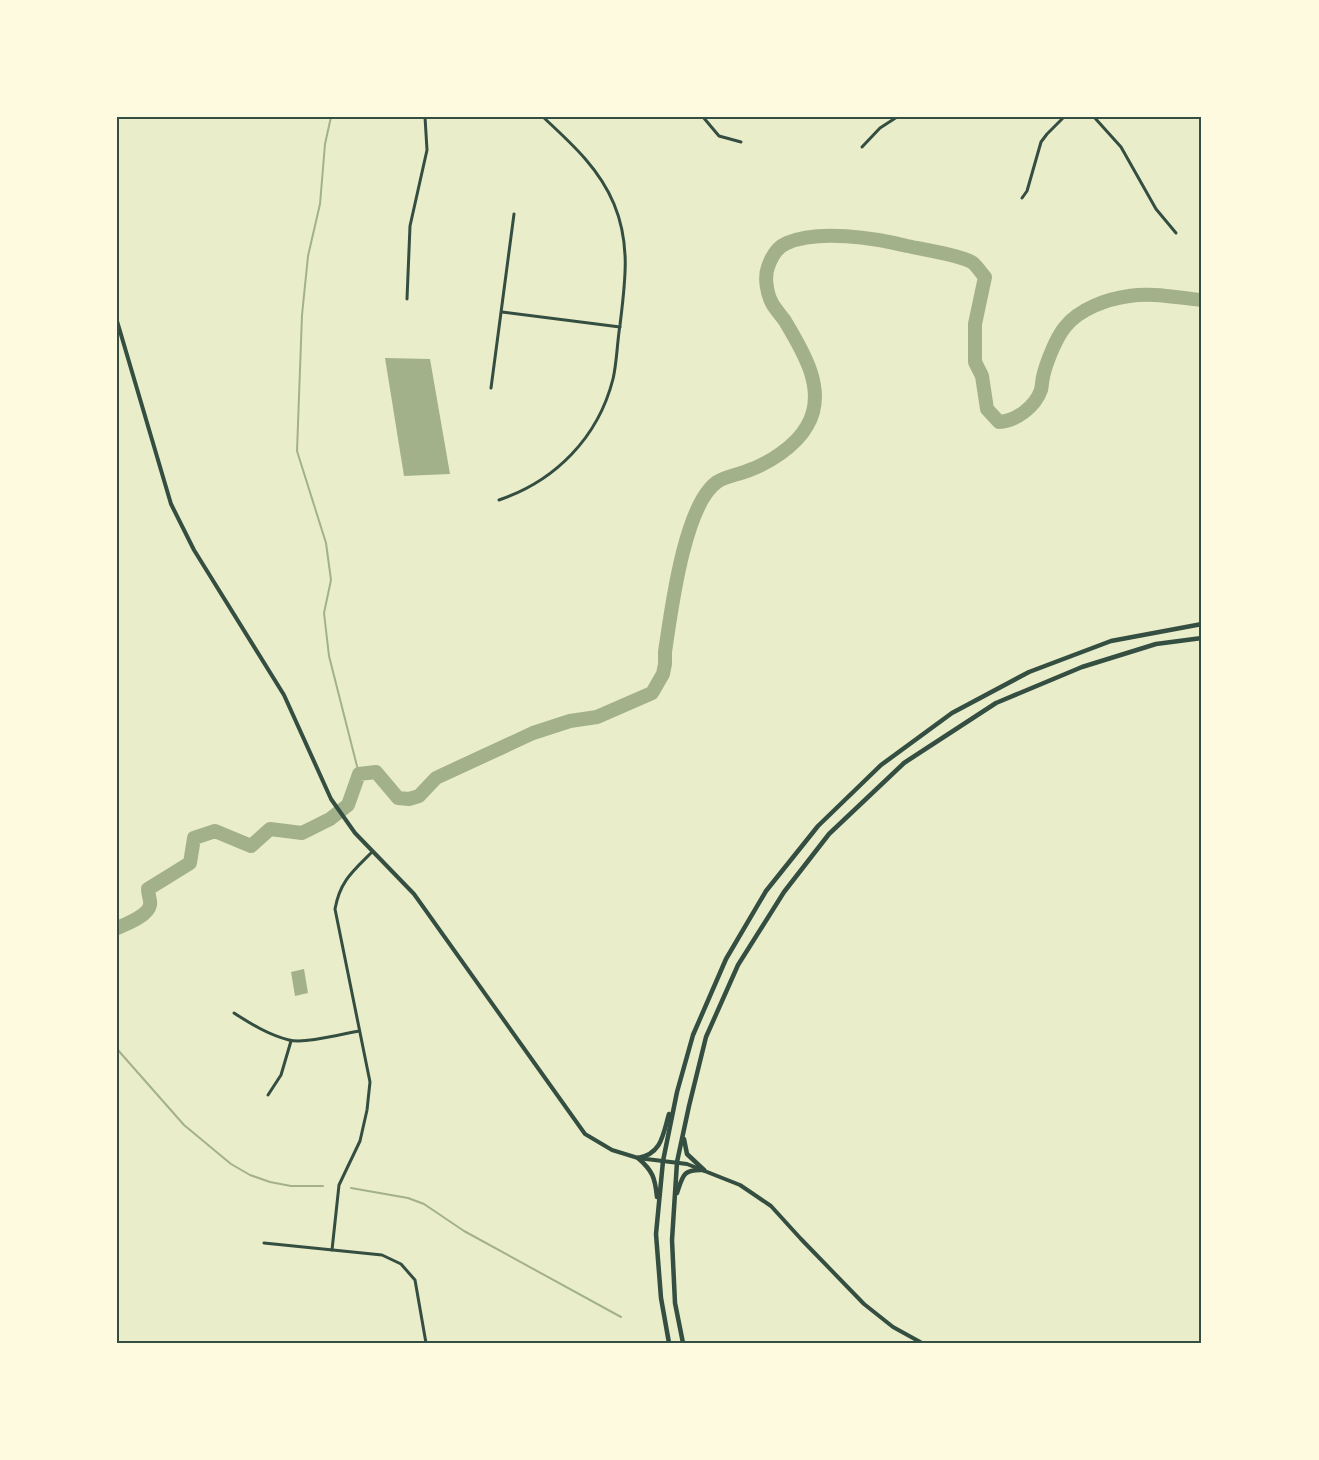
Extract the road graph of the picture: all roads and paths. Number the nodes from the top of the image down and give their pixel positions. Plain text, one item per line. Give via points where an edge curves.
1 (425, 117) edge
2 (543, 117) edge
3 (703, 117) edge
4 (897, 117) edge
5 (1064, 117) edge
6 (1094, 117) edge
7 (741, 141) dead end
8 (862, 147) dead end
9 (1022, 198) dead end
10 (514, 214) dead end
11 (1176, 233) dead end
12 (407, 300) dead end
13 (501, 312) junction
14 (117, 321) edge
15 (620, 327) junction
16 (491, 388) dead end
17 (499, 500) dead end
18 (1202, 624) edge
19 (1202, 638) edge
20 (372, 852) junction
21 (234, 1013) dead end
22 (360, 1031) junction
23 (291, 1041) junction
24 (677, 1092) junction
25 (268, 1095) dead end
26 (684, 1133) junction
27 (638, 1158) junction
28 (663, 1161) junction
29 (677, 1162) junction
30 (704, 1170) junction
31 (675, 1202) junction
32 (659, 1205) junction
33 (264, 1243) dead end
34 (332, 1250) junction
35 (426, 1343) edge
36 (669, 1343) edge
37 (683, 1343) edge
38 (922, 1343) edge

1 - 12 street via 427,150 410,232
2 - 15 street via 591,164 616,208 627,267
3 - 7 street via 720,136
4 - 8 street
5 - 9 street via 1043,139
6 - 11 street via 1121,147 1156,209
10 - 13 street
13 - 15 street
13 - 16 street
14 - 20 street via 171,504 194,550 284,695 334,804
15 - 17 street via 610,388 584,440 542,480
18 - 24 main road via 1111,641 1029,672 952,713 881,765 818,826 766,891 726,958 693,1035
19 - 26 main road via 1156,644 1082,667 996,704 904,763 829,834 784,892 738,965 706,1037
20 - 22 street via 346,878 335,909
20 - 27 street via 414,894 585,1134 612,1150
21 - 23 street
22 - 23 street
22 - 34 street via 370,1082 367,1110 360,1141 339,1185
23 - 25 street via 281,1075
24 - 27 main road via 660,1144 655,1152
24 - 28 main road
26 - 29 main road
26 - 30 main road via 687,1154
27 - 28 street
27 - 32 main road via 655,1180
28 - 29 street
28 - 32 main road
29 - 30 street
29 - 31 main road
30 - 31 main road via 686,1172
30 - 38 street via 740,1185 771,1206 864,1304
31 - 37 main road via 675,1303
32 - 36 main road via 656,1234
33 - 34 street
34 - 35 street via 382,1255 401,1264 415,1280

